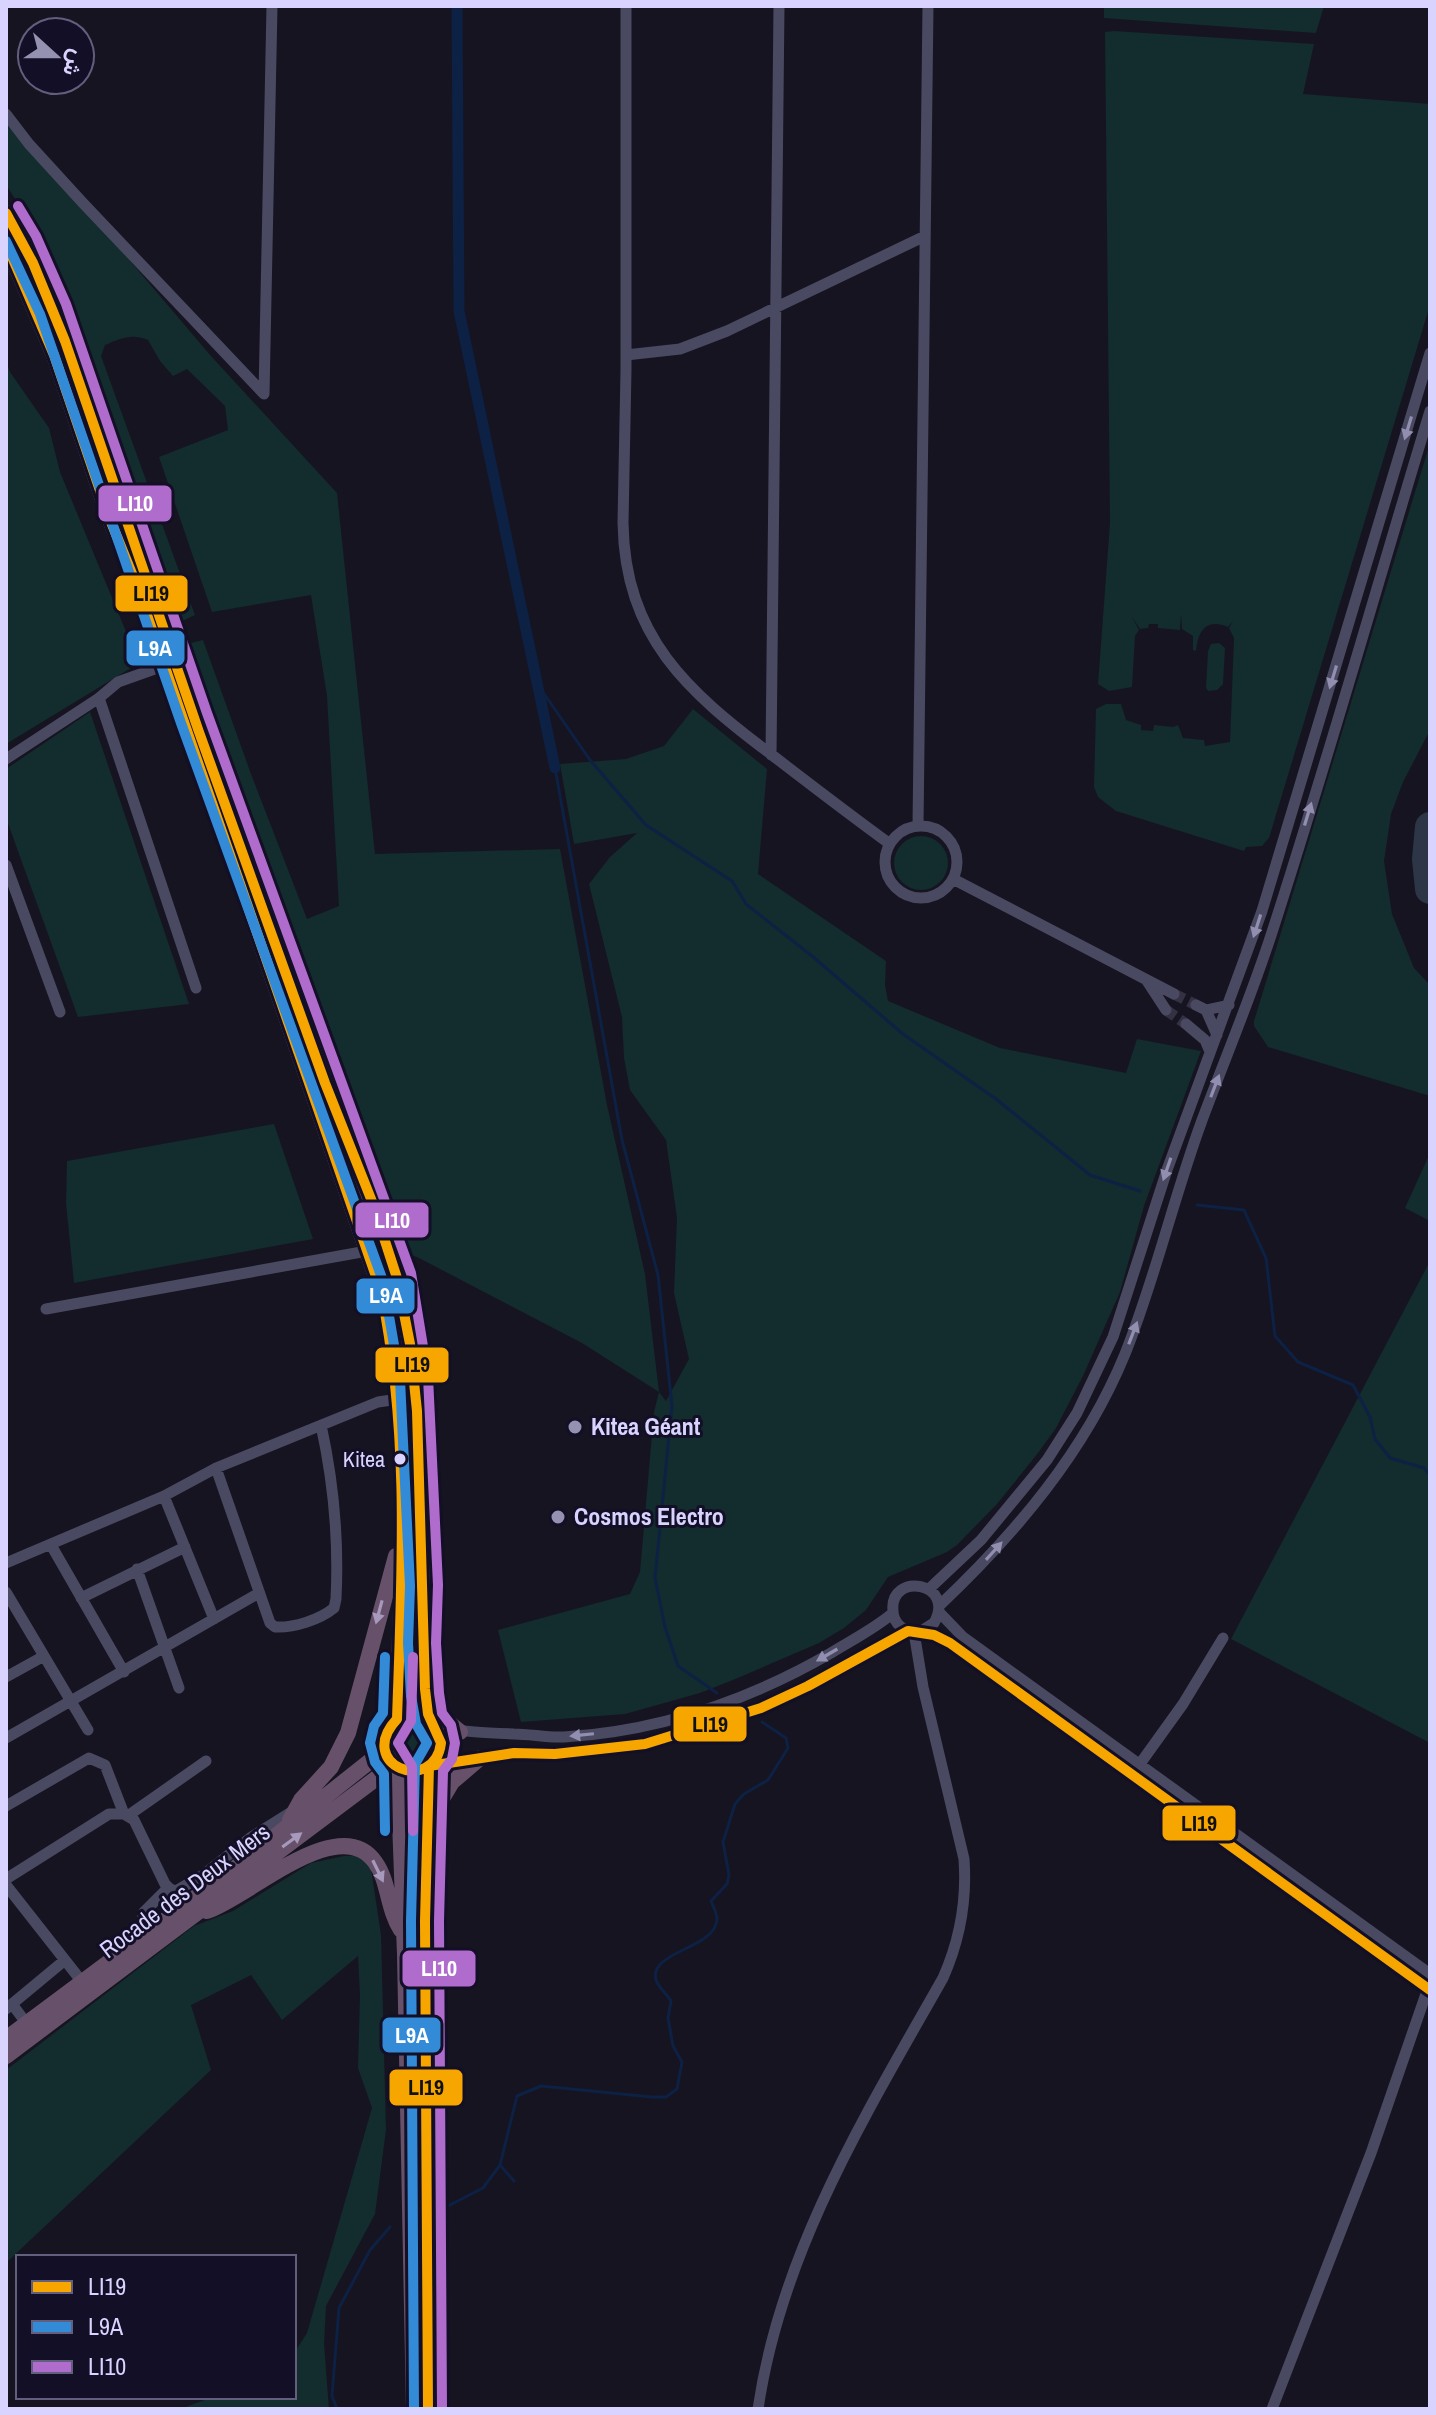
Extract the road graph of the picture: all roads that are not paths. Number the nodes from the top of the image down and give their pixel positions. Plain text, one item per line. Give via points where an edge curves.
1 (272, 6) edge
2 (626, 6) edge
3 (779, 6) edge
4 (928, 6) edge
5 (6, 114) edge
6 (6, 213) edge
7 (925, 236) junction
8 (6, 243) edge
9 (775, 308) junction
10 (1430, 353) edge
11 (626, 355) junction
12 (1430, 411) edge
13 (163, 666) junction
14 (99, 698) junction
15 (771, 755) junction
16 (6, 759) edge
17 (918, 826) junction
18 (890, 844) junction
19 (1277, 861) junction
20 (6, 865) edge
21 (1293, 865) junction
22 (953, 879) junction
23 (1272, 879) junction
24 (1287, 883) junction
25 (1147, 980) junction
26 (196, 988) dead end
27 (1174, 994) tunnel mouth
28 (1229, 1005) junction
29 (1166, 1010) tunnel mouth
30 (60, 1012) dead end
31 (1186, 1024) tunnel mouth
32 (1217, 1035) junction
33 (1210, 1052) junction
34 (367, 1251) junction
35 (46, 1309) dead end
36 (399, 1399) junction
37 (321, 1425) junction
38 (216, 1468) junction
39 (164, 1496) junction
40 (402, 1538) junction
41 (51, 1545) junction
42 (185, 1547) junction
43 (6, 1563) edge
44 (137, 1569) junction
45 (929, 1589) junction
46 (6, 1592) edge
47 (259, 1593) junction
48 (81, 1598) junction
49 (939, 1609) junction
50 (893, 1613) junction
51 (214, 1619) junction
52 (914, 1632) junction
53 (1223, 1638) dead end
54 (166, 1647) junction
55 (44, 1656) junction
56 (124, 1672) junction
57 (6, 1677) edge
58 (179, 1688) dead end
59 (425, 1695) junction
60 (71, 1703) junction
61 (397, 1719) junction
62 (432, 1723) junction
63 (88, 1730) dead end
64 (460, 1732) junction
65 (6, 1738) edge
66 (384, 1750) junction
67 (480, 1758) junction
68 (206, 1761) dead end
69 (1140, 1764) junction
70 (430, 1765) junction
71 (396, 1766) junction
72 (1132, 1775) junction
73 (6, 1806) edge
74 (126, 1814) junction
75 (291, 1817) junction
76 (428, 1824) junction
77 (6, 1879) edge
78 (6, 1885) edge
79 (168, 1888) junction
80 (191, 1917) junction
81 (154, 1927) junction
82 (404, 1935) junction
83 (65, 1960) junction
84 (1430, 1974) edge
85 (83, 1983) junction
86 (1429, 1989) edge
87 (9, 2006) edge
88 (27, 2024) junction
89 (6, 2039) edge
90 (6, 2056) edge
91 (414, 2409) edge
92 (428, 2409) edge
93 (758, 2409) edge
94 (1272, 2409) edge

1 - 5 street via 264,394
2 - 11 street
3 - 9 street
4 - 7 street
6 - 59 highway via 53,309 194,718 397,1277 414,1378
7 - 9 street
7 - 17 street
8 - 13 highway via 54,355
9 - 11 street via 680,349
9 - 15 street
10 -> 19 street
11 - 15 street via 623,547 634,597 658,648 678,675
21 -> 12 street
13 - 14 street via 118,682
13 - 34 highway
14 - 16 street
14 - 26 street
15 - 18 street
17 - 18 street via 902,831
17 - 22 street via 939,831 953,847
18 - 22 street via 885,854 888,877 903,894 936,895
19 - 21 street
19 - 23 street
20 - 30 street
21 - 24 street
22 - 25 street
23 - 24 street
23 -> 28 street
49 -> 24 street via 1045,1490 1110,1385 1135,1329 1183,1175
25 - 27 street
25 - 29 street
28 - 32 street
28 - 32 street via 1201,1007
31 - 33 street via 1205,1040
32 - 33 street
33 -> 45 street via 1123,1311 1091,1388 1031,1483
34 - 35 street
34 - 36 highway via 386,1314
36 - 37 street
36 - 40 highway
37 - 38 street
37 - 47 street via 335,1499 334,1608 292,1626 275,1627
38 - 39 street
38 - 47 street
39 - 41 street
39 - 42 street
40 - 61 highway
40 -> 75 highway via 348,1733 331,1767
41 - 43 street
41 - 48 street
42 - 44 street
42 - 51 street
44 - 48 street
44 - 54 street
45 - 49 street
45 - 50 street via 911,1585 900,1591
46 - 55 street
47 - 51 street
48 - 56 street
49 - 52 street via 934,1623
49 - 69 street via 963,1637
50 - 52 street via 898,1624
50 -> 64 street via 784,1679 669,1721 560,1737
51 - 54 street
52 - 67 street via 723,1722 645,1744
52 - 72 street via 950,1643
52 - 93 street via 964,1859 960,1930 943,1978 861,2123 808,2235 774,2330
53 - 69 street
54 - 56 street
54 - 58 street
55 - 57 street
55 - 60 street
56 - 60 street
59 - 62 highway
59 - 64 highway
60 - 63 street
60 - 65 street
61 - 62 highway via 413,1714
61 - 66 highway via 387,1730
62 - 64 street
62 - 70 highway via 441,1743
66 - 71 highway
66 - 75 highway, Rocade des Deux Mers
67 - 70 street
67 - 76 highway via 452,1782
68 - 74 street
69 - 72 street
69 - 84 street
70 - 71 highway via 413,1772
70 - 76 highway
80 -> 71 highway, Rocade des Deux Mers
71 - 82 highway
72 - 86 street
73 - 74 street via 89,1758 105,1765
74 - 77 street via 99,1820
74 - 79 street via 142,1833
75 - 79 street via 250,1838 189,1885 176,1891
75 - 81 highway, Rocade des Deux Mers via 234,1869
76 - 92 highway
78 - 83 street
79 - 81 street via 144,1912
80 -> 82 highway via 229,1903 318,1850 352,1845 376,1863
80 - 90 highway, Rocade des Deux Mers
81 - 85 highway, Rocade des Deux Mers
82 - 91 highway
83 - 85 street
83 - 87 street
85 - 88 highway, Rocade des Deux Mers
86 - 94 street
87 - 88 street
88 - 89 highway, Rocade des Deux Mers

